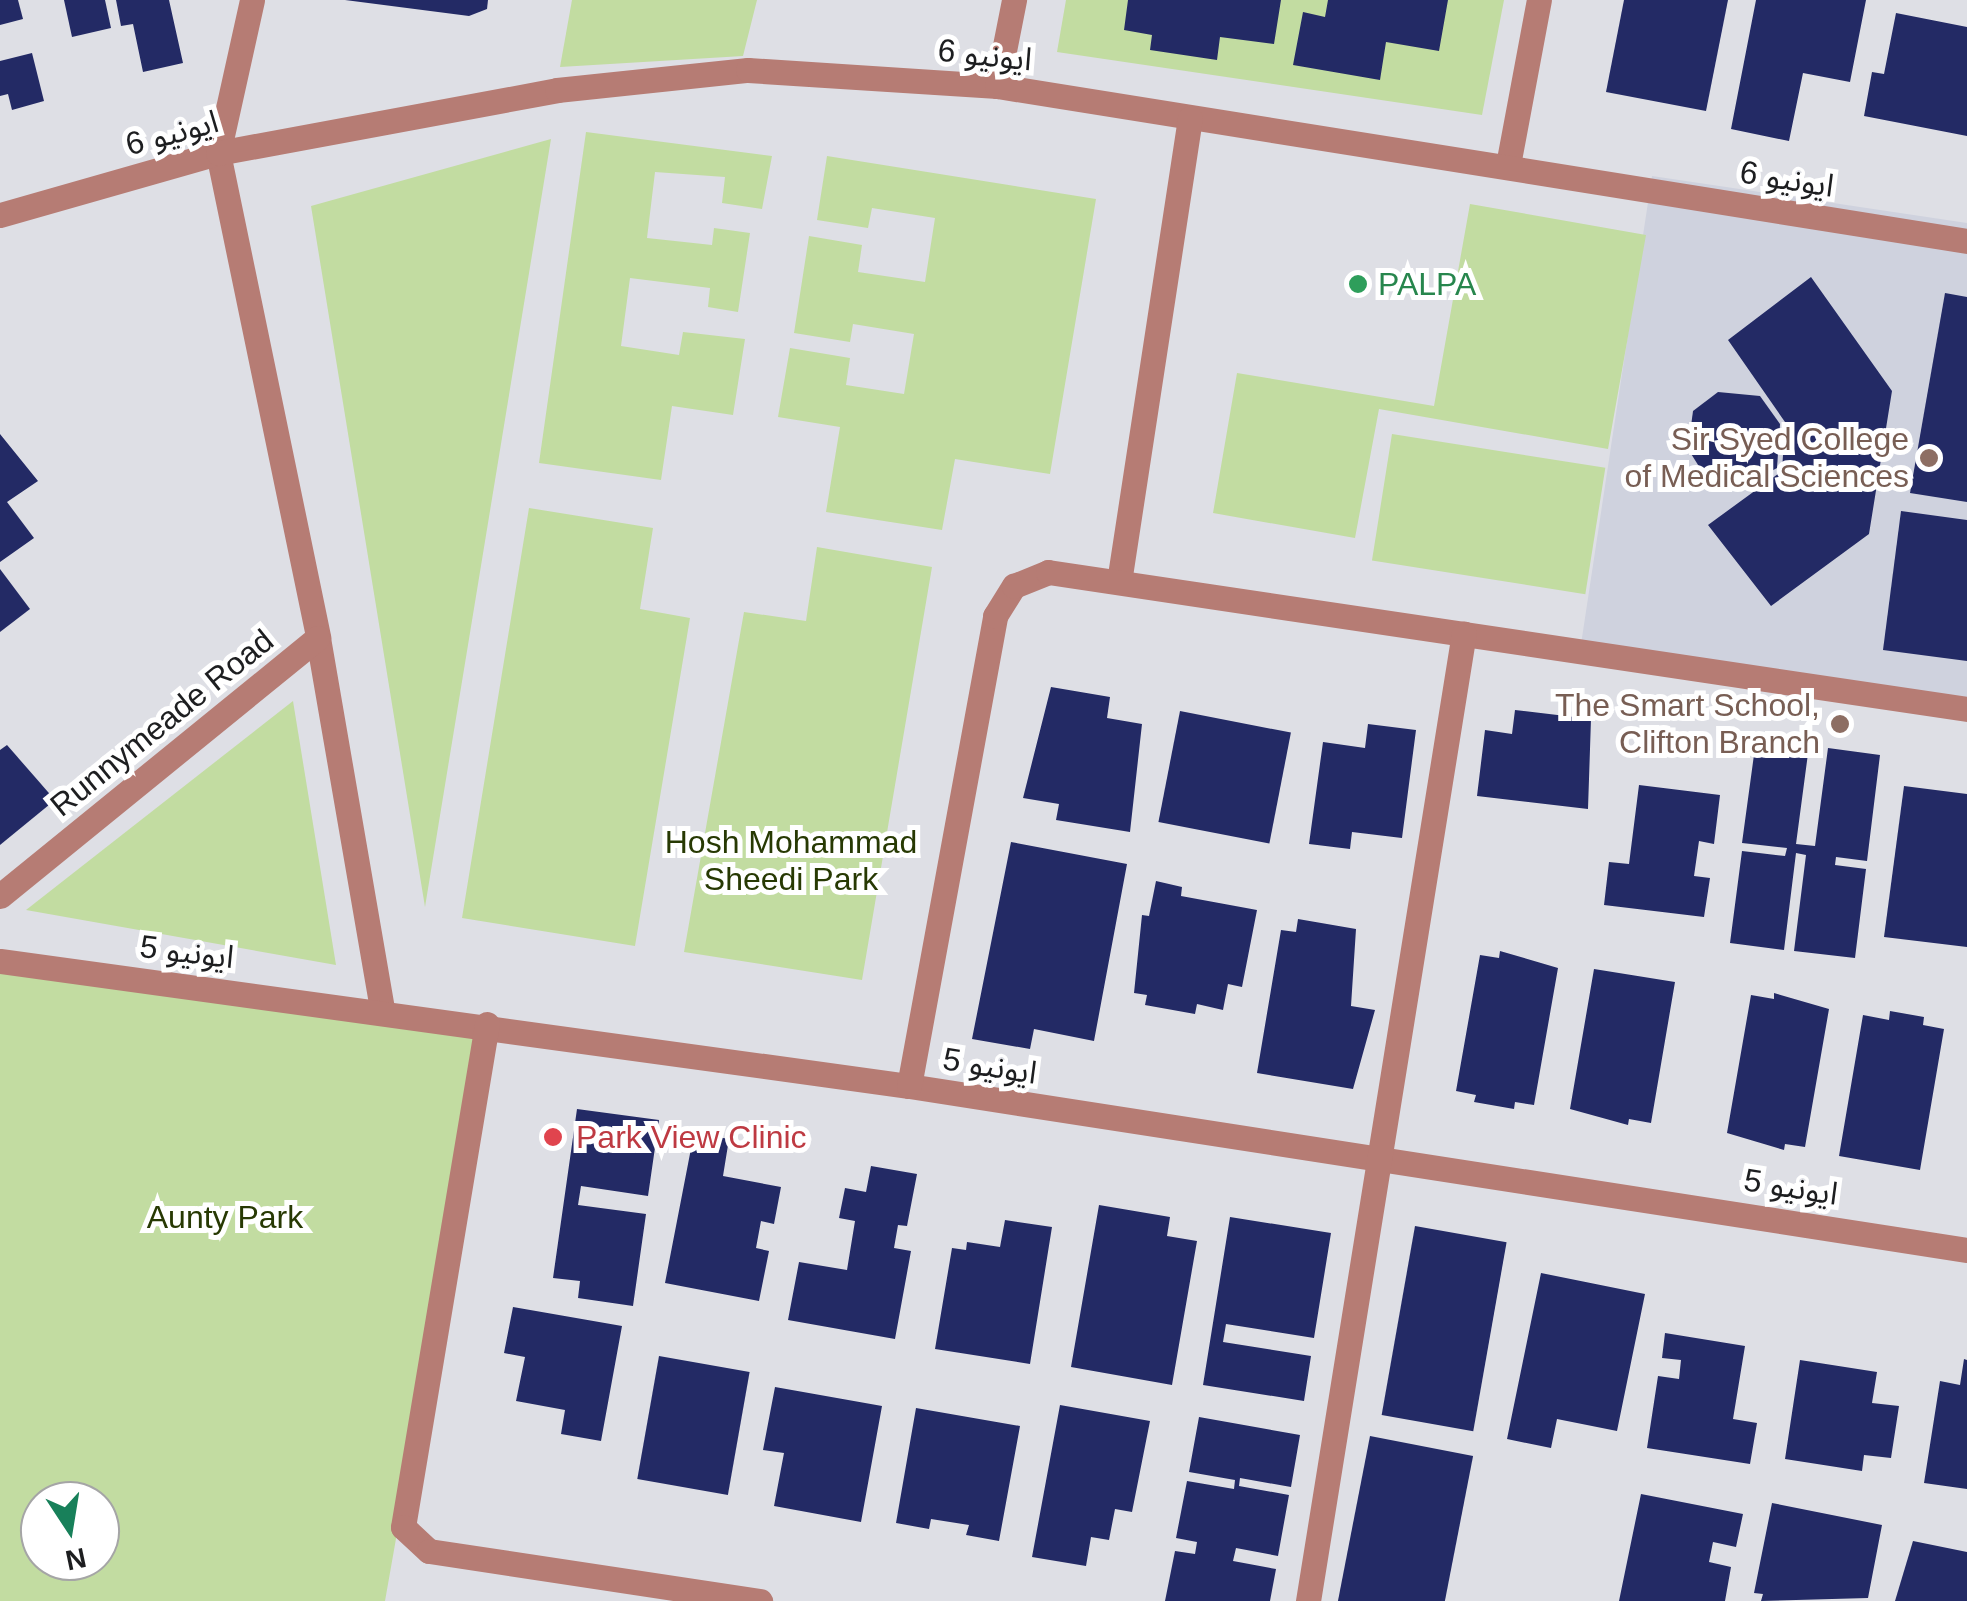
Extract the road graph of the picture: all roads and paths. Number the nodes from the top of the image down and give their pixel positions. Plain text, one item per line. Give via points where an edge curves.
1 (252, 0) edge
2 (1014, 0) edge
3 (1539, 0) edge
4 (996, 86) junction
5 (1190, 118) junction
6 (218, 153) junction
7 (1508, 165) junction
8 (0, 215) edge
9 (1967, 241) edge
10 (1120, 582) junction
11 (1464, 634) junction
12 (318, 638) junction
13 (1967, 709) edge
14 (0, 896) edge
15 (0, 961) edge
16 (382, 1009) junction
17 (487, 1024) junction
18 (909, 1086) junction
19 (1384, 1161) junction
20 (1967, 1250) edge
21 (760, 1601) edge
22 (1308, 1601) edge

1 - 6 street
2 - 4 street
3 - 7 street
4 - 5 street, ایونیو 6
4 - 6 street, ایونیو 6 via 748,70 557,90
5 - 7 street, ایونیو 6
5 - 10 street
6 - 8 street, ایونیو 6
6 - 12 street
7 - 9 street, ایونیو 6
10 - 11 street
10 - 18 street via 1048,572 1014,586 995,616
11 - 13 street
11 - 19 street
12 - 14 street, Runnymeade Road
12 - 16 street
15 - 16 street, ایونیو 5
16 - 17 street, ایونیو 5
17 - 18 street, ایونیو 5
17 - 21 street via 403,1528 429,1550
18 - 19 street, ایونیو 5
19 - 20 street, ایونیو 5
19 - 22 street

